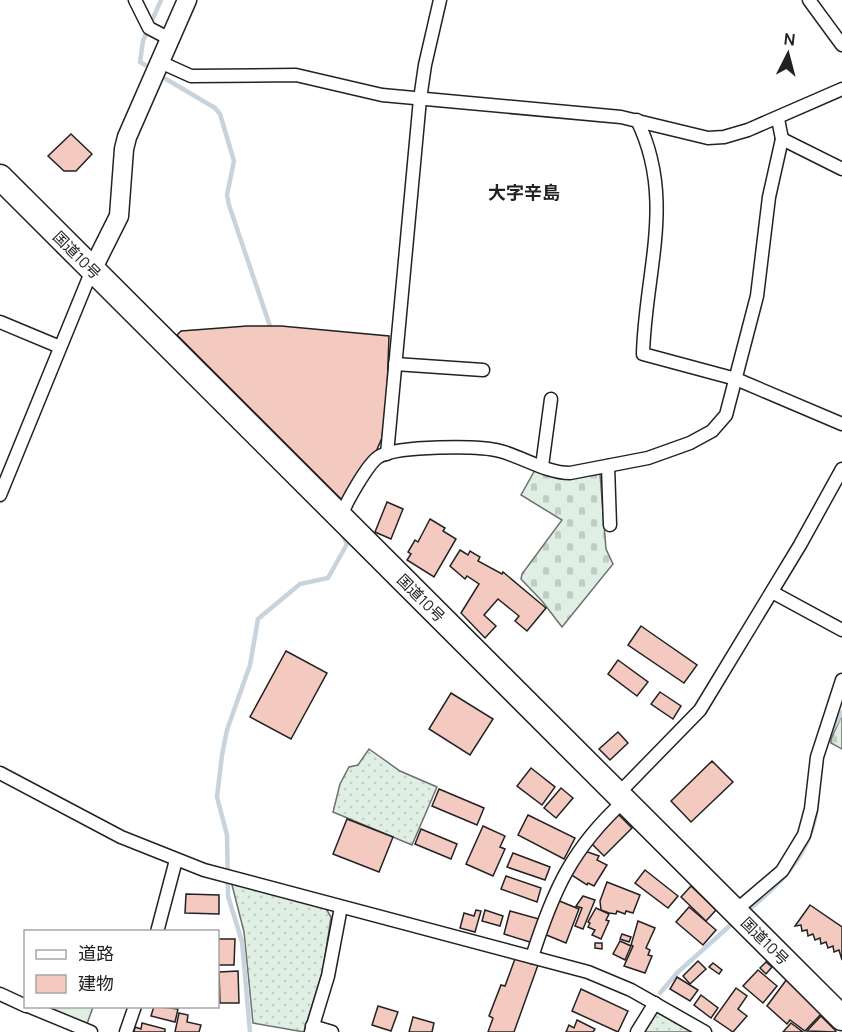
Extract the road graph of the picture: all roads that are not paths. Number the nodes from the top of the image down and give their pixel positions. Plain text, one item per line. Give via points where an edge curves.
1 (135, 0) edge
2 (187, 0) edge
3 (440, 0) edge
4 (809, 0) edge
5 (170, 39) junction
6 (842, 45) edge
7 (160, 63) junction
8 (842, 89) edge
9 (420, 99) junction
10 (778, 118) junction
11 (637, 120) junction
12 (782, 139) junction
13 (842, 169) edge
14 (0, 177) edge
15 (92, 270) junction
16 (0, 322) edge
17 (60, 346) junction
18 (395, 364) junction
19 (483, 370) dead end
20 (736, 379) junction
21 (551, 399) dead end
22 (842, 424) edge
23 (387, 454) junction
24 (542, 466) junction
25 (608, 466) junction
26 (842, 469) edge
27 (0, 495) edge
28 (340, 518) junction
29 (610, 525) dead end
30 (772, 592) junction
31 (842, 630) edge
32 (842, 680) edge
33 (0, 773) edge
34 (621, 798) junction
35 (176, 860) junction
36 (341, 907) junction
37 (735, 912) junction
38 (158, 930) edge
39 (532, 957) junction
40 (0, 994) edge
41 (655, 1003) junction
42 (24, 1005) edge
43 (32, 1008) edge
44 (134, 1008) edge
45 (842, 1018) edge
46 (311, 1029) edge
47 (91, 1032) edge
48 (126, 1032) edge
49 (332, 1032) edge
50 (637, 1032) edge
51 (705, 1032) edge

1 - 5 street via 149,28
2 - 5 street
3 - 9 street
4 - 6 street
5 - 7 street
7 - 9 street via 191,76 296,75 369,93
7 - 15 street via 124,149 116,226
8 - 10 street
9 - 11 street
9 - 18 street
10 - 11 street via 716,138
10 - 12 street
11 - 20 street via 654,164 657,186 656,247 643,354
12 - 13 street
12 - 20 street via 769,197 756,302
14 - 15 highway, 国道10号
15 - 17 street
15 - 28 highway, 国道10号
16 - 17 street
17 - 27 street
18 - 19 street
18 - 23 street
20 - 22 street
20 - 25 street via 726,415 712,431 657,455
21 - 24 street
23 - 24 street via 482,448
23 - 28 street via 372,463
24 - 25 street via 570,473
25 - 29 street
26 - 30 street
28 - 34 highway, 国道10号
30 - 31 street
30 - 34 street via 700,710
32 - 37 street via 817,757 804,835 782,871
33 - 35 street via 121,837
34 - 37 highway, 国道10号
34 - 39 street via 566,869 549,904
35 - 36 street
35 - 38 street
36 - 39 street
36 - 46 street via 328,976
37 - 45 highway, 国道10号
39 - 41 street via 601,977
40 - 42 street
41 - 50 street
41 - 51 street
43 - 47 street
44 - 48 street
46 - 49 street

